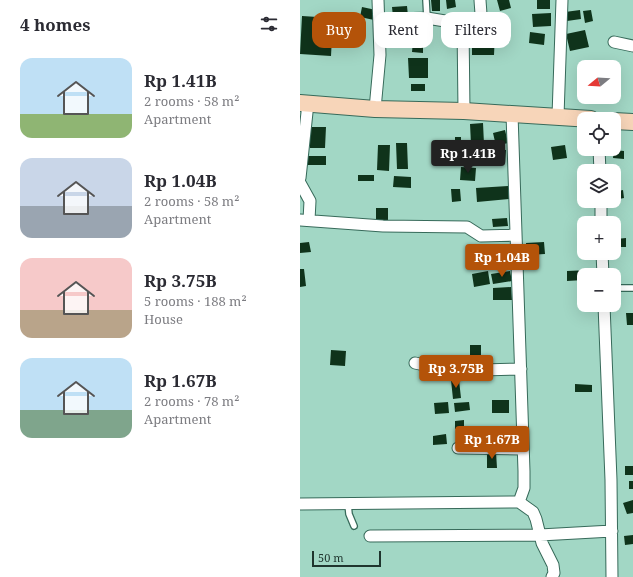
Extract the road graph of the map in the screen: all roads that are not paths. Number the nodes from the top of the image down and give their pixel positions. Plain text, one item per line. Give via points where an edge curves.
1 (378, 0) edge
2 (426, 0) edge
3 (480, 0) edge
4 (562, 0) edge
5 (427, 12) edge
6 (481, 12) edge
7 (614, 42) dead end
8 (633, 46) edge
9 (463, 48) edge
10 (304, 103) edge
11 (375, 109) junction
12 (464, 111) junction
13 (512, 114) junction
14 (558, 116) junction
15 (577, 118) edge
16 (621, 121) edge
17 (633, 122) edge
18 (300, 178) edge
19 (300, 183) edge
20 (304, 220) edge
21 (516, 235) junction
22 (621, 288) edge
23 (633, 288) edge
24 (604, 312) edge
25 (415, 363) dead end
26 (521, 369) junction
27 (458, 448) dead end
28 (522, 449) junction
29 (519, 502) junction
30 (300, 504) edge
31 (348, 504) junction
32 (354, 526) dead end
33 (612, 531) junction
34 (540, 535) junction
35 (370, 536) dead end
36 (552, 577) edge
37 (612, 577) edge

1 - 11 street via 380,55
2 - 5 lane
3 - 6 street
4 - 14 street
7 - 8 street
9 - 12 street
10 - 11 main road
10 - 18 street
11 - 12 main road
12 - 13 main road
13 - 14 main road
13 - 21 street
14 - 15 main road
16 - 17 main road
19 - 20 street via 310,201
20 - 21 street via 383,226 467,227 481,236
21 - 26 street
22 - 23 lane
24 - 33 street
25 - 26 street via 442,371
26 - 28 street
27 - 28 street
28 - 29 street via 524,488
29 - 31 street
29 - 34 street via 534,514
30 - 31 street
31 - 32 lane via 348,514
33 - 34 street
33 - 37 street
34 - 35 street
34 - 36 street via 553,565

